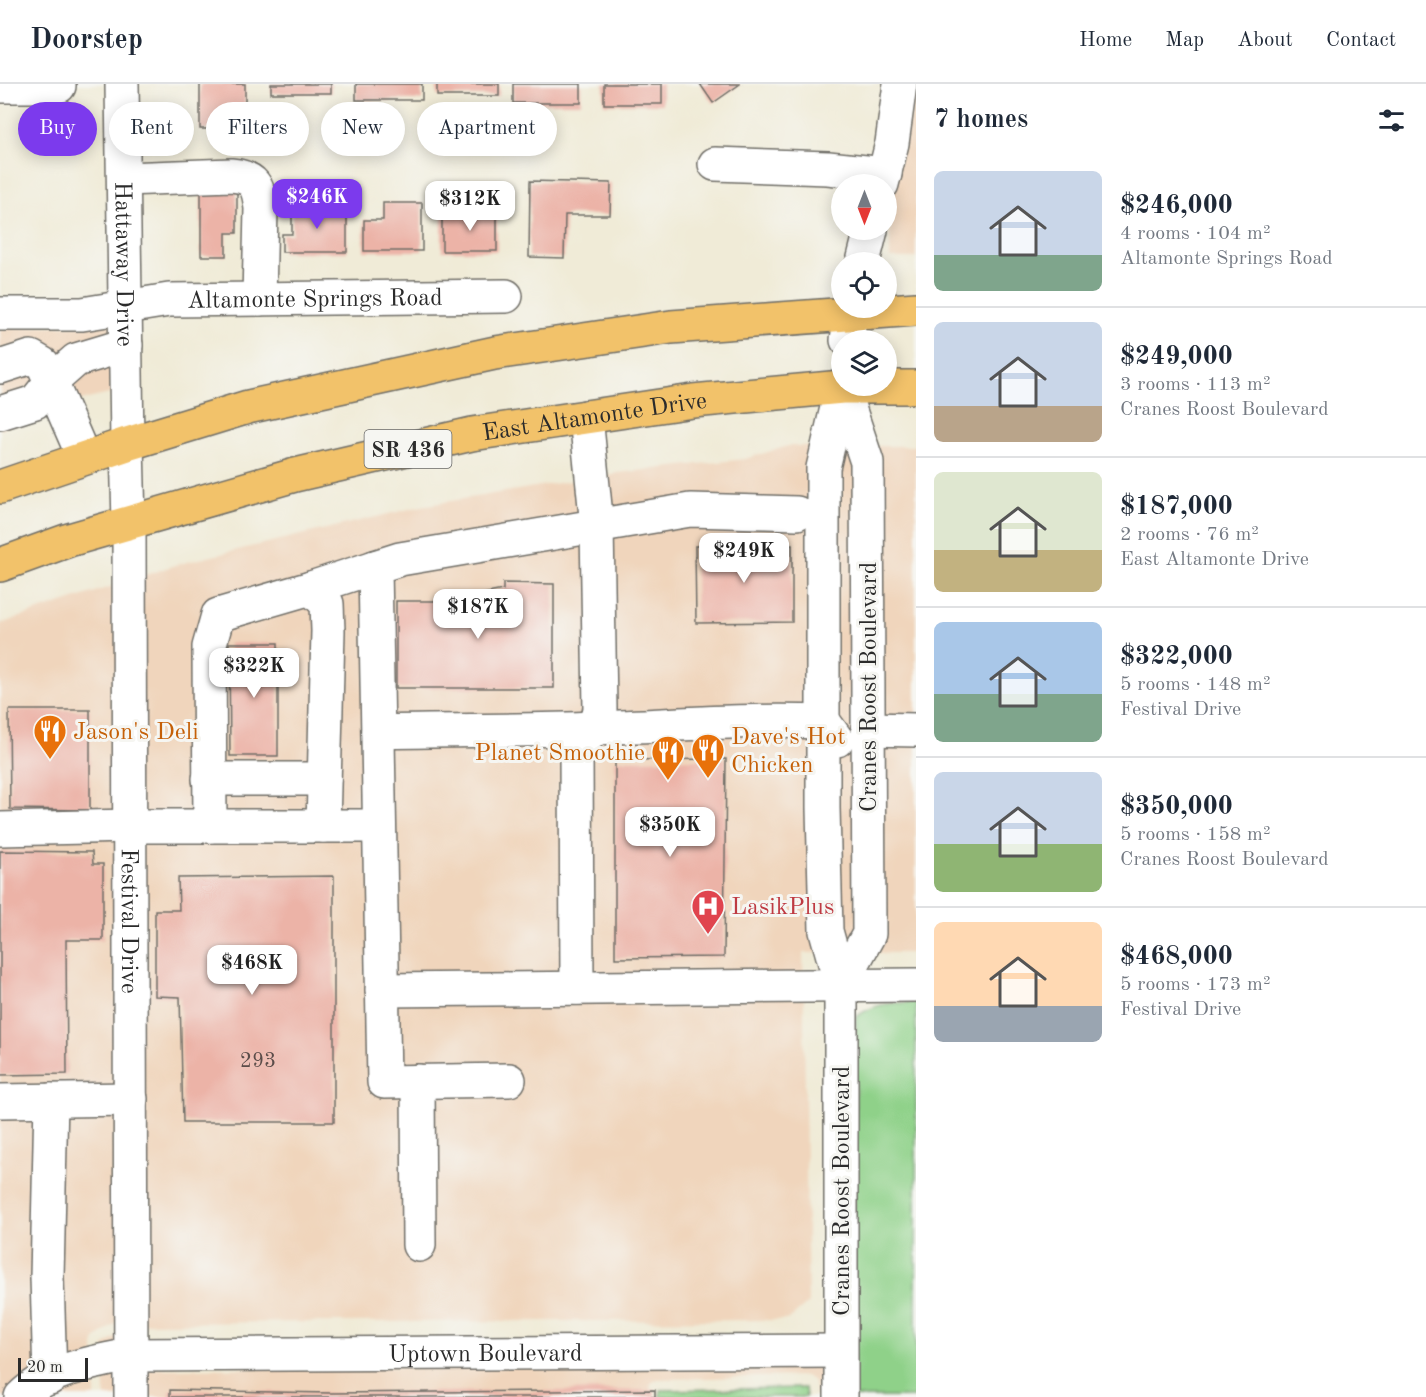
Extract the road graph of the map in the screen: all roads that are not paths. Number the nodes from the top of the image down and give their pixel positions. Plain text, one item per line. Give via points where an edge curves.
1 (59, 84) edge
2 (122, 84) edge
3 (900, 84) edge
4 (0, 86) edge
5 (715, 164) dead end
6 (859, 174) edge
7 (885, 174) edge
8 (123, 179) junction
9 (506, 296) dead end
10 (259, 299) junction
11 (125, 308) junction
12 (916, 309) edge
13 (0, 314) edge
14 (850, 320) edge
15 (126, 345) junction
16 (0, 367) edge
17 (51, 382) junction
18 (831, 387) edge
19 (897, 387) edge
20 (916, 387) edge
21 (840, 396) edge
22 (845, 396) edge
23 (0, 413) edge
24 (586, 417) junction
25 (127, 444) junction
26 (84, 458) junction
27 (0, 487) edge
28 (797, 513) dead end
29 (129, 523) junction
30 (597, 526) junction
31 (0, 565) edge
32 (375, 567) junction
33 (311, 588) junction
34 (824, 632) junction
35 (824, 722) junction
36 (596, 728) junction
37 (868, 729) junction
38 (916, 730) edge
39 (378, 732) junction
40 (209, 779) junction
41 (324, 779) junction
42 (130, 826) junction
43 (210, 826) junction
44 (323, 826) junction
45 (379, 826) junction
46 (0, 829) edge
47 (869, 833) junction
48 (841, 985) junction
49 (916, 985) edge
50 (577, 988) junction
51 (382, 990) junction
52 (509, 1080) dead end
53 (417, 1081) junction
54 (131, 1099) junction
55 (51, 1100) junction
56 (0, 1101) edge
57 (419, 1245) dead end
58 (840, 1352) junction
59 (131, 1355) junction
60 (34, 1389) edge
61 (131, 1397) edge
62 (841, 1397) edge

1 - 4 street
2 - 8 street, Hattaway Drive
3 - 7 street
5 - 6 street via 828,168
8 - 10 street via 231,175 254,183 261,208
8 - 11 street, Hattaway Drive
9 - 10 street, Altamonte Springs Road
10 - 11 street, Altamonte Springs Road via 169,300
11 - 13 street, Altamonte Springs Road via 82,314
11 - 15 street, Hattaway Drive
12 - 14 main road
14 - 25 main road via 671,327 495,353 248,407
15 - 17 street via 76,360
15 - 25 street, Hattaway Drive
16 - 17 street via 31,357 43,364
17 - 23 street via 35,402
17 - 26 street
18 - 24 main road, East Altamonte Drive / SR 436
19 - 20 main road, East Altamonte Drive / SR 436
21 - 34 street, Cranes Roost Boulevard via 823,468
22 - 37 street, Cranes Roost Boulevard via 867,462
24 - 29 main road, East Altamonte Drive / SR 436 via 472,434 306,473
24 - 30 street
25 - 26 main road
25 - 29 street, Festival Drive
26 - 27 main road
28 - 30 street via 690,510
29 - 31 main road, East Altamonte Drive / SR 436
29 - 42 street, Festival Drive
30 - 32 street via 400,558
30 - 36 street via 600,709
32 - 33 street
32 - 39 street
33 - 40 street via 218,615 209,647
33 - 41 street via 327,604
34 - 35 street, Cranes Roost Boulevard
34 - 37 street via 841,686
35 - 36 street via 690,722
35 - 47 street via 851,763
35 - 48 street, Cranes Roost Boulevard via 826,931
36 - 39 street
36 - 50 street via 576,747
37 - 38 street
37 - 47 street, Cranes Roost Boulevard
39 - 45 street
40 - 41 street
40 - 43 street
41 - 44 street
42 - 43 street
42 - 46 street
42 - 54 street, Festival Drive
43 - 44 street
44 - 45 street
45 - 51 street
47 - 48 street, Cranes Roost Boulevard via 869,934
48 - 49 street
48 - 50 street
48 - 58 street, Cranes Roost Boulevard
50 - 51 street
51 - 53 street via 384,1082
52 - 53 street
53 - 57 street
54 - 55 street
54 - 59 street, Festival Drive
55 - 56 street
55 - 60 street via 47,1277
58 - 59 street, Uptown Boulevard
58 - 62 street, Cranes Roost Boulevard
59 - 60 street, Uptown Boulevard via 86,1363
59 - 61 street, Festival Drive

